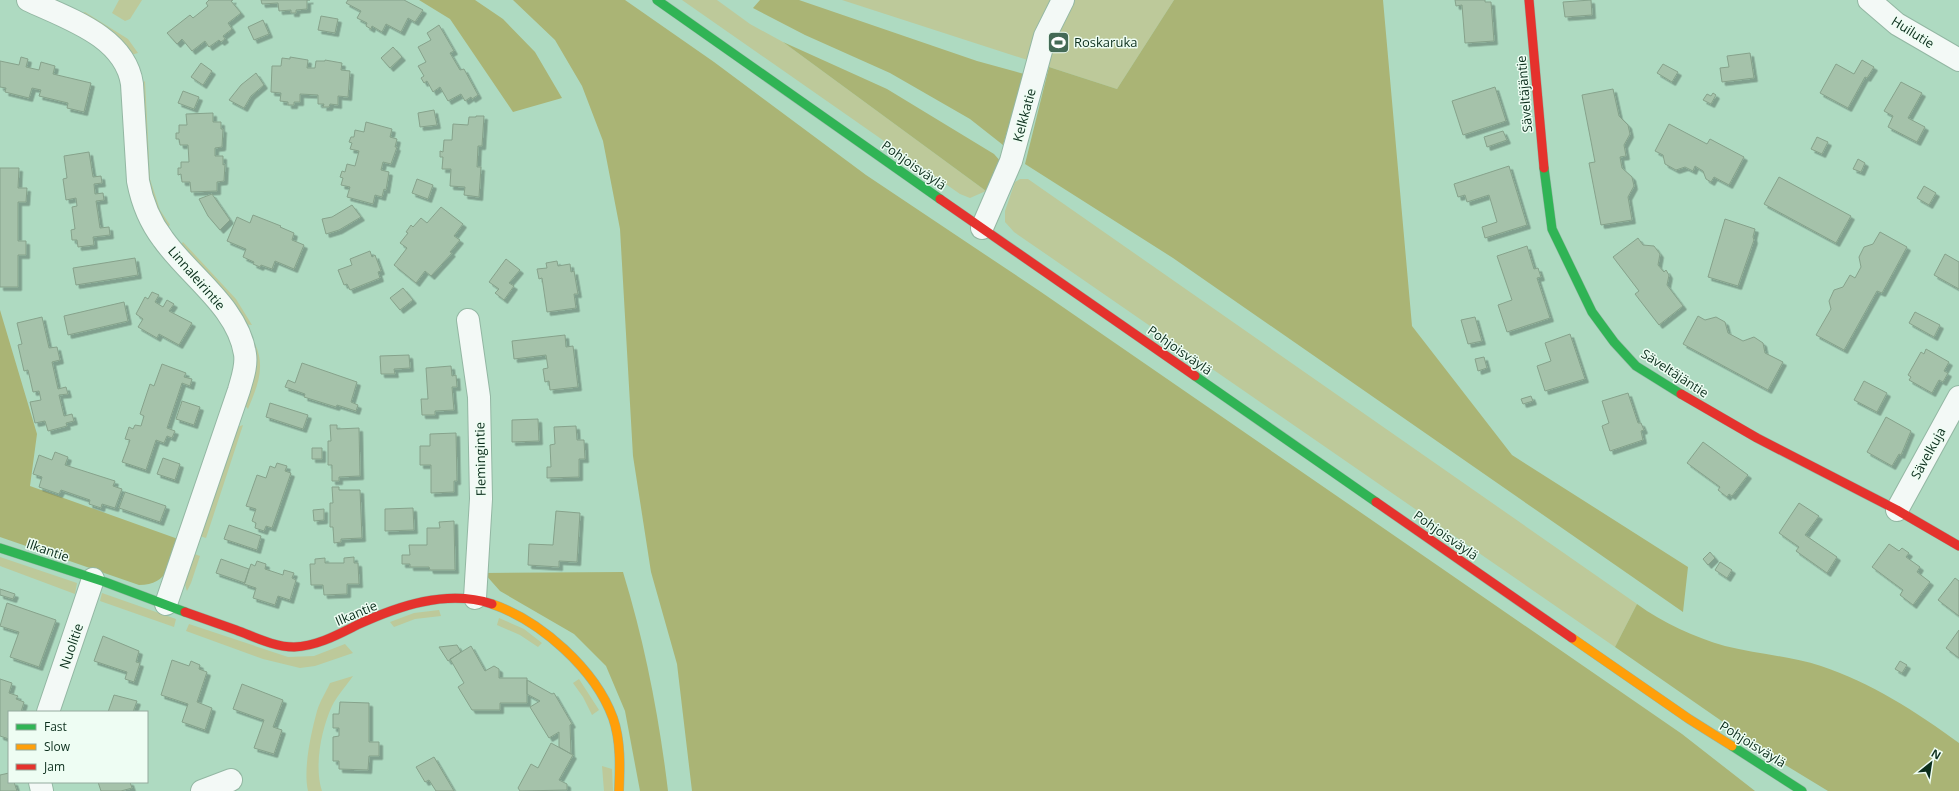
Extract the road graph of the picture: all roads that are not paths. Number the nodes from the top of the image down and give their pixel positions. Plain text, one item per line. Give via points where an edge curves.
1 (28, 0) edge
2 (657, 0) edge
3 (1063, 0) edge
4 (1529, 0) edge
5 (1869, 0) edge
6 (1959, 60) edge
7 (982, 228) junction
8 (468, 320) dead end
9 (1959, 397) edge
10 (1897, 510) junction
11 (1959, 546) edge
12 (0, 548) edge
13 (93, 579) junction
14 (475, 598) junction
15 (166, 604) junction
16 (48, 711) edge
17 (1689, 720) junction
18 (1747, 767) dead end
19 (231, 780) dead end
20 (202, 791) edge
21 (619, 791) edge
22 (1802, 791) edge

1 - 15 street, Linnaleirintie via 91,31 107,42 125,61 132,84 138,181 149,215 164,241 227,312 245,355 245,370 239,390
2 - 7 street, Pohjoisväylä
3 - 7 street, Kelkkatie via 1045,36 1011,161
4 - 10 street, Säveltäjäntie via 1552,229 1592,312 1636,366 1757,438
5 - 6 street, Huilutie via 1897,24
7 - 17 street, Pohjoisväylä
8 - 14 street, Flemingintie via 480,397 481,499
9 - 10 street, Sävelkuja
10 - 11 street, Säveltäjäntie
12 - 13 street, Ilkantie
13 - 15 street, Ilkantie
13 - 16 street, Nuolitie
14 - 15 street, Ilkantie via 439,598 413,604 366,621 316,645 302,647 281,646
14 - 21 street, Ilkantie via 499,605 530,621 573,658 593,682 616,728 620,759
17 - 18 street, Pohjoisväylä
17 - 22 street, Pohjoisväylä
19 - 20 street

